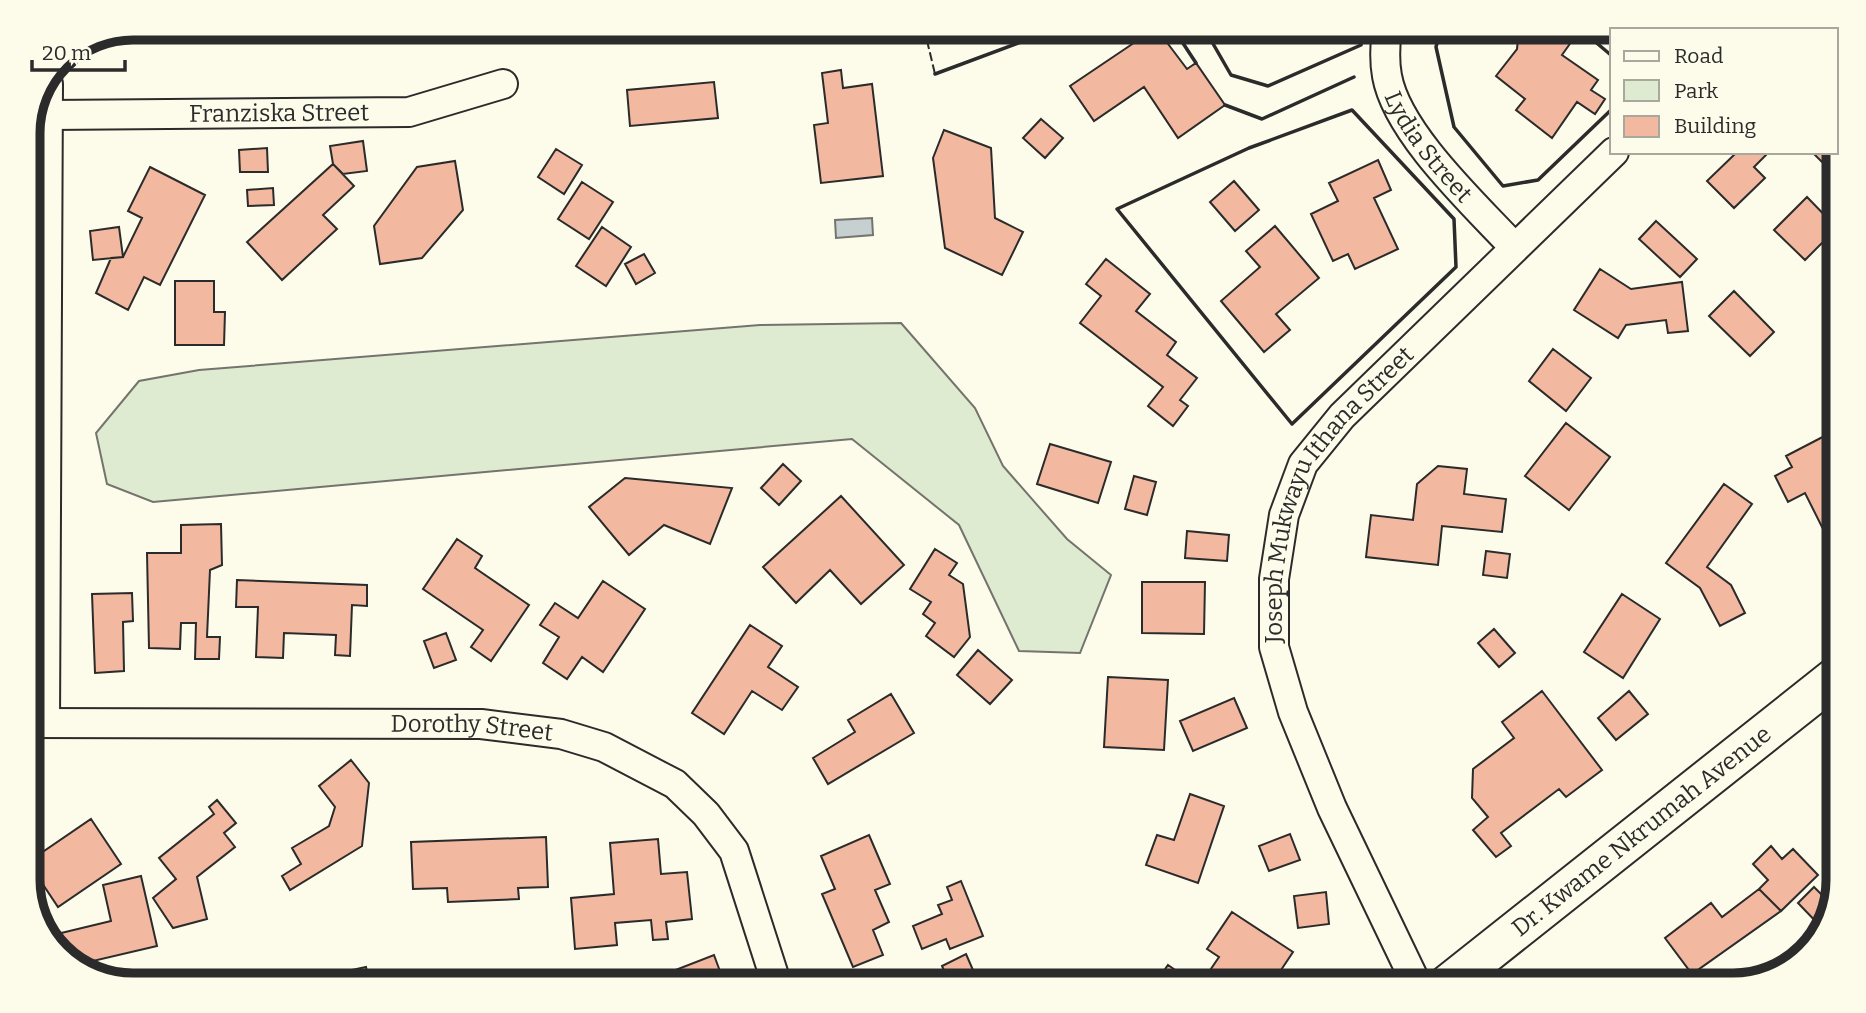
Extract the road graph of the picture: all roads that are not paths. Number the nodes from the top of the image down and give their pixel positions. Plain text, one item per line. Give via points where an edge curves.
1 (1387, 40) edge
2 (503, 84) dead end
3 (49, 95) edge
4 (50, 116) junction
5 (1612, 154) edge
6 (1514, 247) junction
7 (40, 583) edge
8 (1826, 685) edge
9 (40, 723) edge
10 (773, 973) edge
11 (1411, 973) edge
12 (1462, 973) edge

1 - 6 street, Lydia Street via 1387,78 1403,115 1440,167
2 - 4 street, Franziska Street via 410,113
3 - 4 street
4 - 7 street
5 - 6 street, Joseph Mukwayu Ithana Street
6 - 11 street, Joseph Mukwayu Ithana Street via 1342,416 1303,464 1284,515 1274,579 1275,647 1293,712 1332,808
8 - 12 street, Dr. Kwame Nkrumah Avenue
9 - 10 street, Dorothy Street via 481,724 561,734 604,747 675,784 734,851

